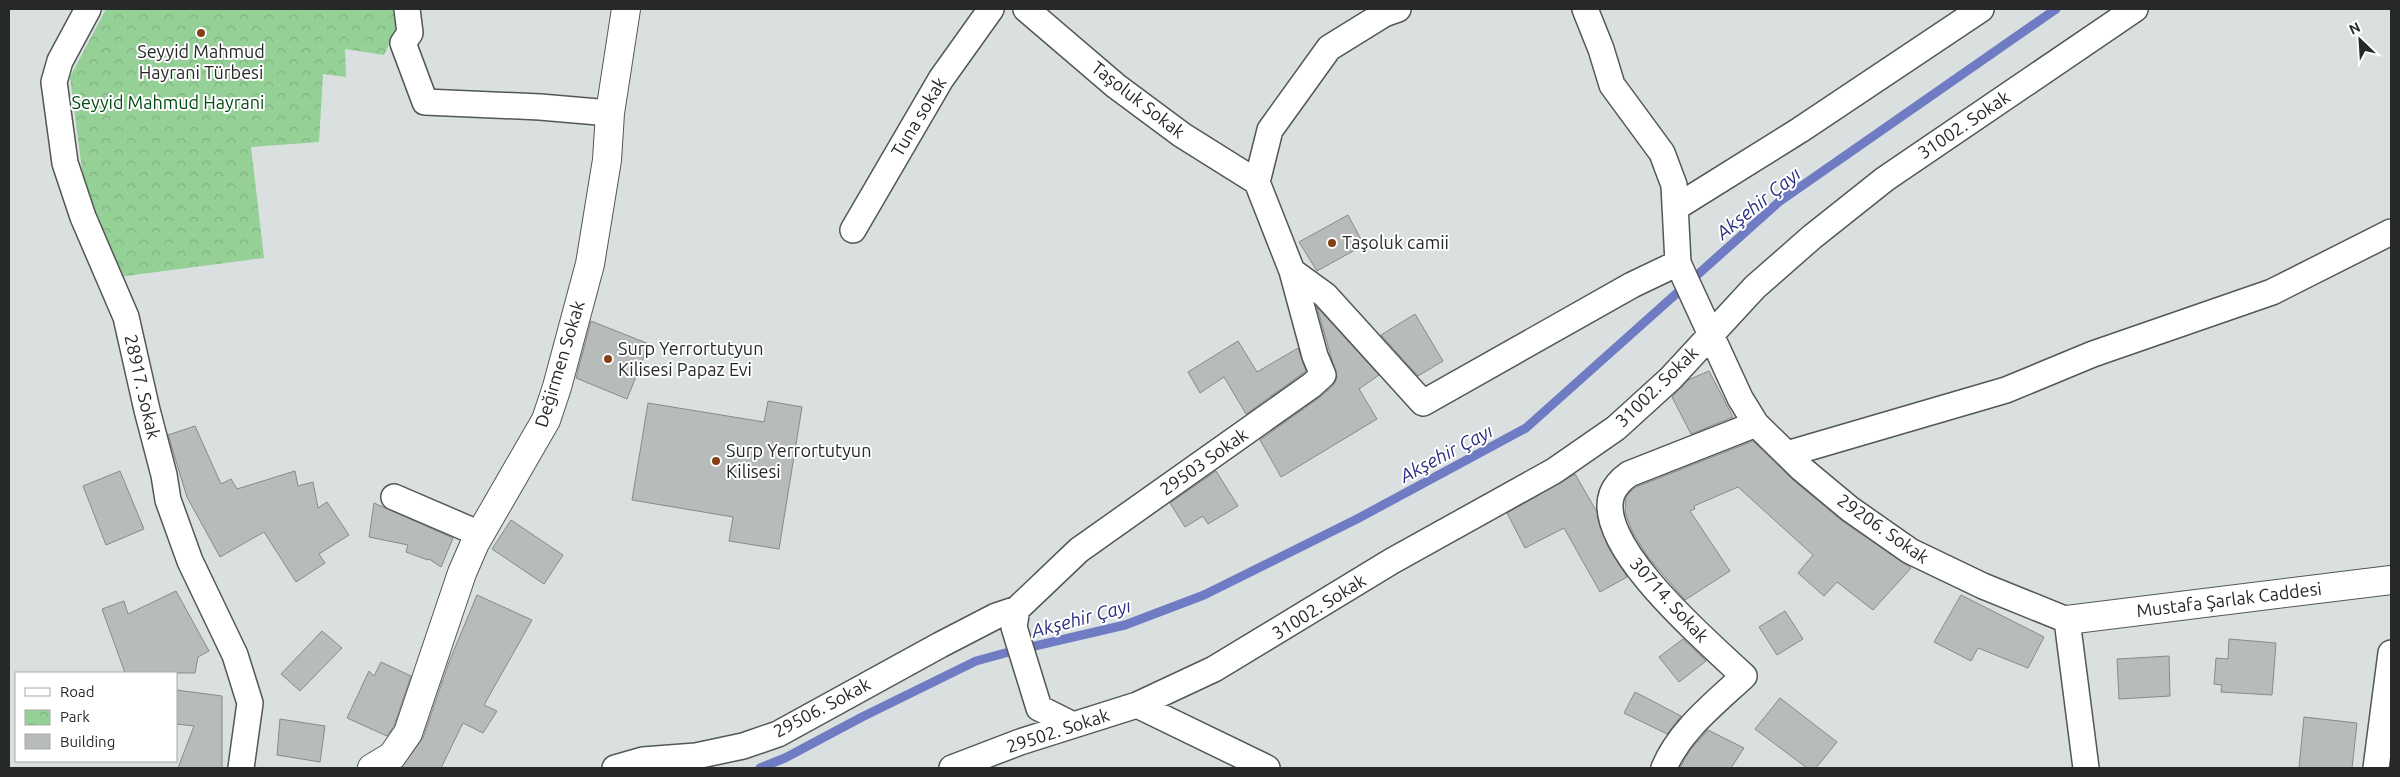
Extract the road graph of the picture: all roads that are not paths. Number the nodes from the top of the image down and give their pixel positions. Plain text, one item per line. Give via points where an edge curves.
1 (88, 9) edge
2 (406, 9) edge
3 (626, 9) edge
4 (991, 9) edge
5 (1026, 9) edge
6 (1398, 9) edge
7 (1585, 9) edge
8 (1981, 9) edge
9 (2136, 9) edge
10 (610, 113) junction
11 (1257, 182) junction
12 (1675, 208) junction
13 (853, 230) dead end
14 (2391, 232) edge
15 (1678, 263) junction
16 (1292, 271) junction
17 (1711, 335) junction
18 (1756, 424) junction
19 (1787, 454) junction
20 (394, 498) dead end
21 (480, 534) junction
22 (2391, 580) edge
23 (1015, 618) junction
24 (2068, 620) junction
25 (2391, 653) edge
26 (1137, 706) junction
27 (1072, 725) junction
28 (385, 764) edge
29 (241, 768) edge
30 (615, 768) edge
31 (952, 768) edge
32 (1267, 768) edge
33 (1664, 768) edge
34 (2086, 768) edge
35 (2376, 768) edge

1 - 29 street, 28917. Sokak via 60,61 54,82 65,163 83,217 126,317 168,500 190,560 235,655 250,704
2 - 10 street via 410,34 403,43 425,102
3 - 10 street, Değirmen Sokak
4 - 13 street, Tuna sokak via 941,79
5 - 11 street, Taşoluk Sokak via 1160,119
6 - 11 street via 1384,14 1329,48 1270,130
7 - 12 street via 1612,85 1662,153 1674,185
8 - 12 street via 1800,130
9 - 17 street, 31002. Sokak via 1885,179 1755,287
10 - 21 street, Değirmen Sokak via 607,160 590,264 557,387 546,420
11 - 16 street
12 - 15 street
14 - 19 street via 2272,292 2093,354 2006,390
15 - 16 street via 1632,285 1422,403 1325,295
15 - 17 street, 29206. Sokak
16 - 23 street, 29503 Sokak via 1323,375 1079,550
17 - 18 street, 29206. Sokak via 1740,398
17 - 26 street, 31002. Sokak via 1671,378 1616,428 1554,471 1400,557 1214,669
18 - 19 street, 29206. Sokak
18 - 33 street, 30714. Sokak via 1629,474 1612,494 1610,506 1616,532 1638,569 1672,608 1744,676 1700,717 1669,754
19 - 24 street, 29206. Sokak via 1850,509 1910,552 1966,579
20 - 21 street
21 - 28 street, Değirmen Sokak via 462,573 408,733
22 - 24 street, Mustafa Şarlak Caddesi
23 - 27 street via 1039,708
23 - 30 street, 29506. Sokak via 996,616 778,734 743,746 696,756 643,760
24 - 34 street
25 - 35 street
26 - 27 street, 29502. Sokak
26 - 32 street
27 - 31 street, 29502. Sokak

